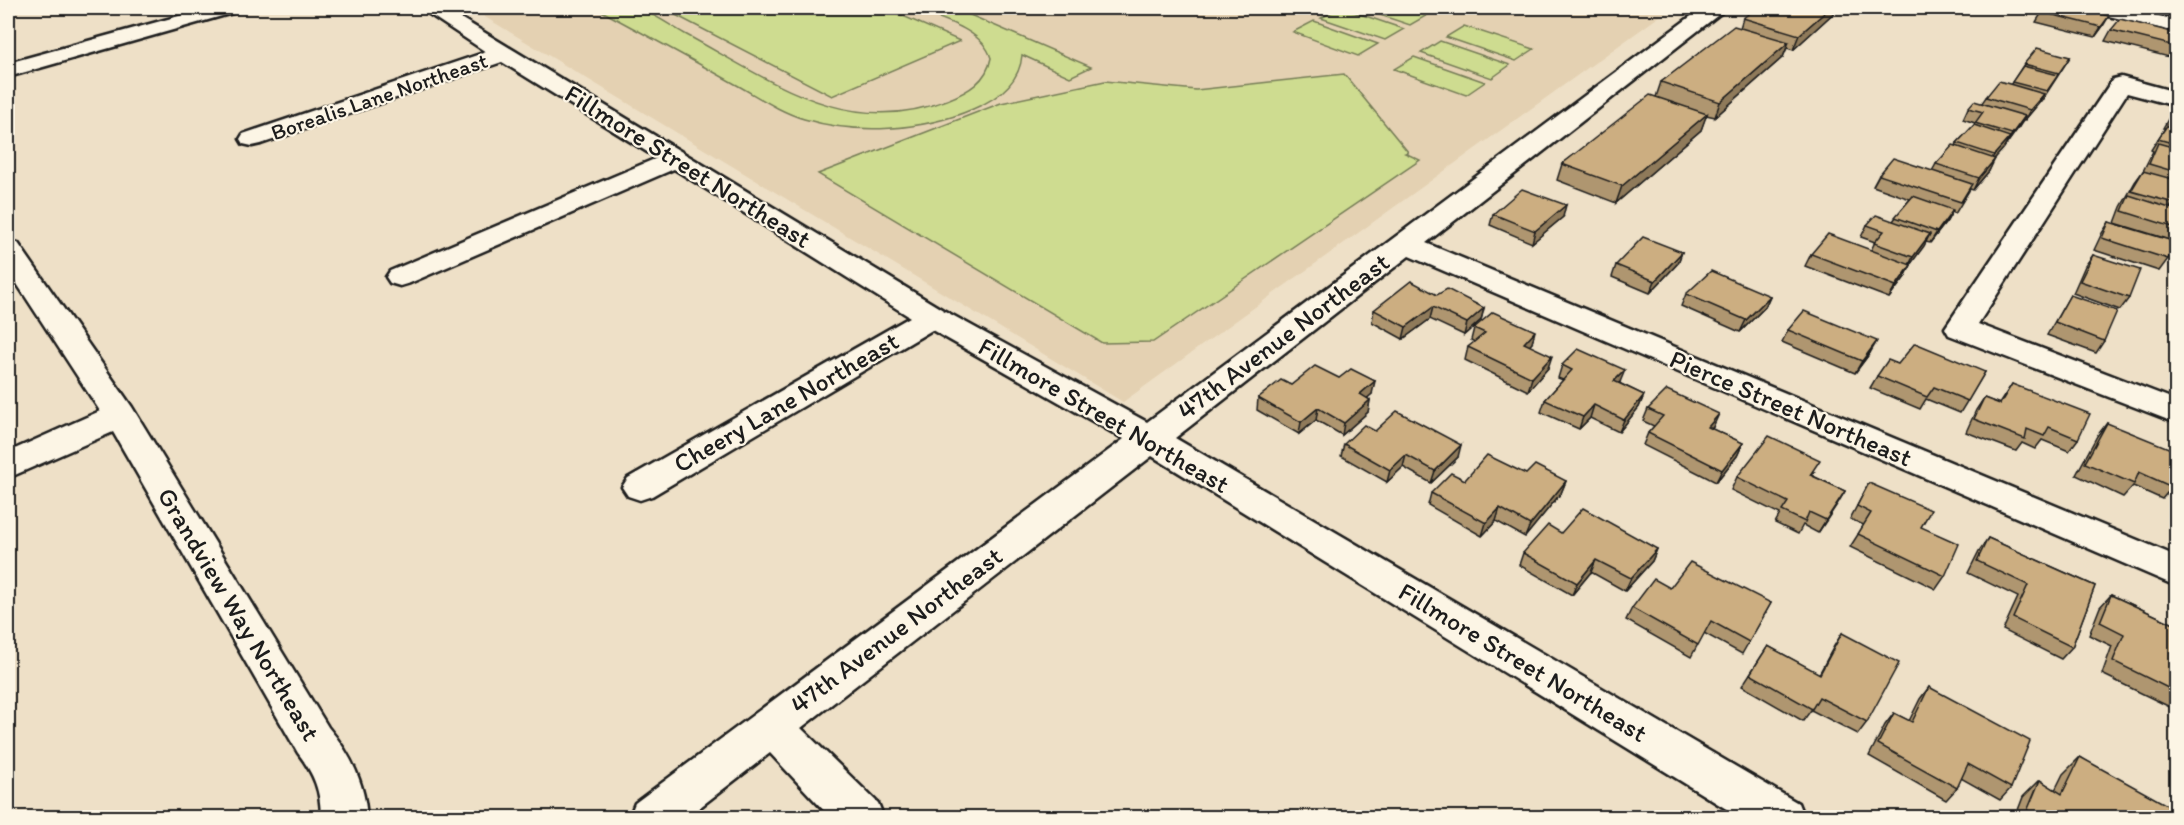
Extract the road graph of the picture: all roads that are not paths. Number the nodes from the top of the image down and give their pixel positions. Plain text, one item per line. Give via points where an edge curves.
1 (230, 8) edge
2 (430, 8) edge
3 (1715, 8) edge
4 (2099, 8) edge
5 (2176, 26) edge
6 (506, 52) junction
7 (8, 70) edge
8 (2176, 99) edge
9 (252, 139) dead end
10 (677, 159) junction
11 (1405, 244) junction
12 (8, 249) edge
13 (400, 277) dead end
14 (932, 317) junction
15 (2176, 412) edge
16 (120, 416) junction
17 (1149, 438) junction
18 (8, 465) edge
19 (640, 487) dead end
20 (2176, 572) edge
21 (771, 726) junction
22 (344, 818) edge
23 (651, 818) edge
24 (862, 818) edge
25 (1782, 818) edge

1 - 7 street
2 - 6 street, Fillmore Street Northeast
3 - 11 street, 47th Avenue Northeast
4 - 5 street
6 - 9 street, Borealis Lane Northeast
6 - 10 street, Fillmore Street Northeast
8 - 15 street via 2121,84 1960,328
10 - 13 street
10 - 14 street, Fillmore Street Northeast
11 - 17 street, 47th Avenue Northeast
11 - 20 street, Pierce Street Northeast
12 - 16 street, Grandview Way Northeast
14 - 17 street, Fillmore Street Northeast
14 - 19 street, Cheery Lane Northeast
16 - 18 street
16 - 22 street, Grandview Way Northeast via 313,740 333,765 341,788
17 - 21 street, 47th Avenue Northeast
17 - 25 street, Fillmore Street Northeast
21 - 23 street, 47th Avenue Northeast
21 - 24 street

